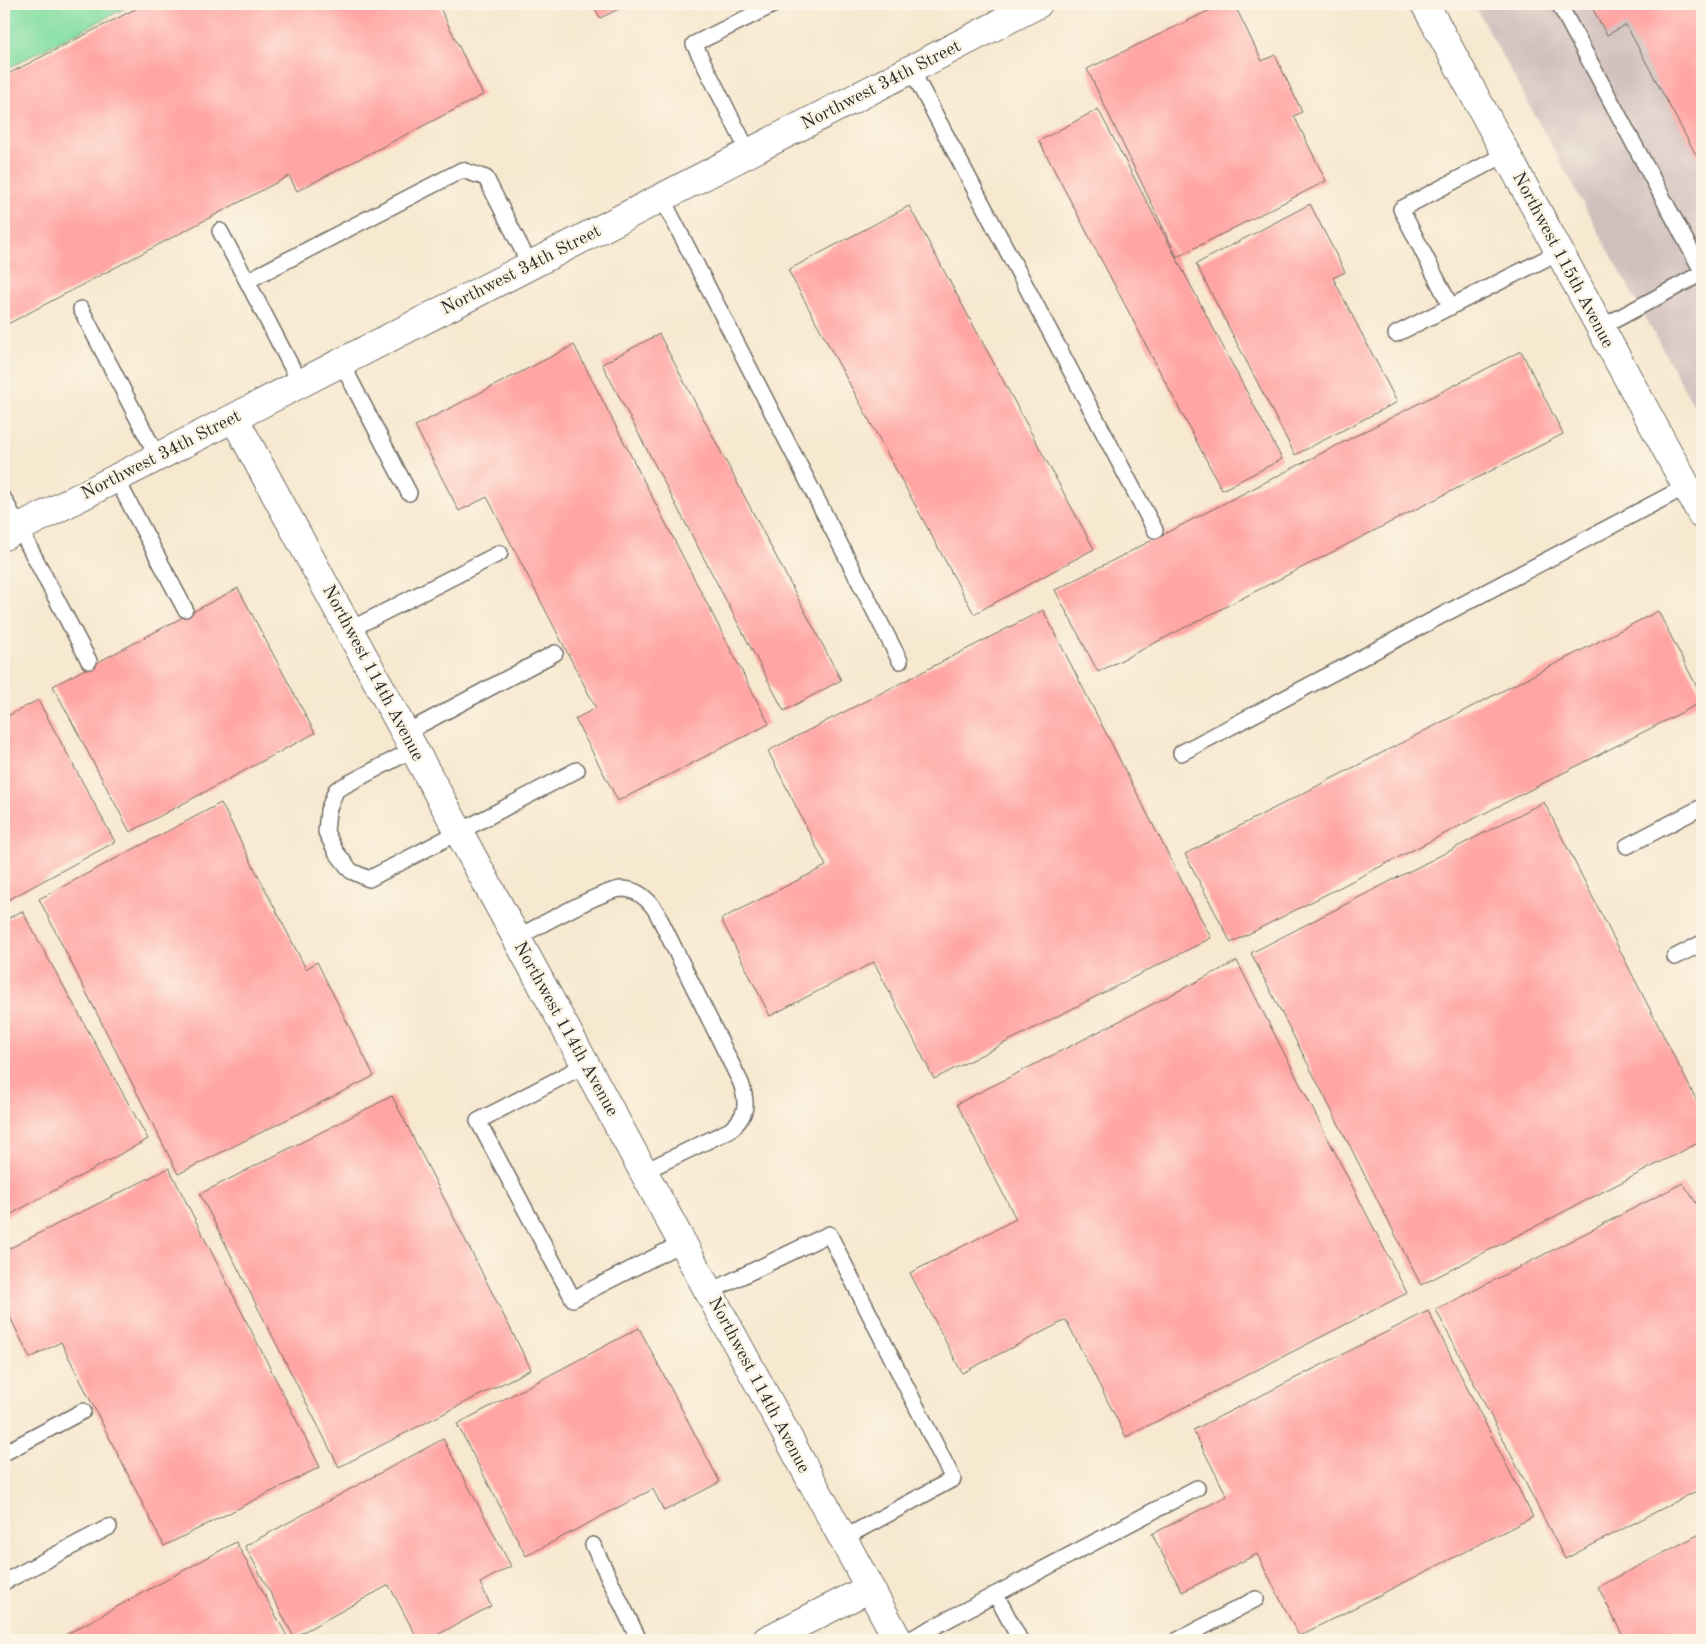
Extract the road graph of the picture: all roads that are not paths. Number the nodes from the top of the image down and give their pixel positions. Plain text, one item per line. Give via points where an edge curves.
1 (775, 4) edge
2 (1038, 4) edge
3 (1425, 4) edge
4 (1559, 4) edge
5 (911, 69) junction
6 (749, 152) junction
7 (1506, 154) junction
8 (662, 198) junction
9 (220, 231) dead end
10 (1559, 252) junction
11 (530, 265) junction
12 (1702, 272) edge
13 (247, 281) junction
14 (1450, 307) junction
15 (80, 309) dead end
16 (1600, 328) junction
17 (1396, 334) dead end
18 (341, 362) junction
19 (300, 383) junction
20 (234, 418) junction
21 (157, 456) junction
22 (116, 478) junction
23 (1687, 486) junction
24 (409, 493) dead end
25 (4, 499) edge
26 (1702, 515) edge
27 (1155, 530) dead end
28 (11, 532) edge
29 (500, 553) dead end
30 (185, 609) dead end
31 (350, 630) junction
32 (556, 653) dead end
33 (89, 661) dead end
34 (900, 661) dead end
35 (409, 741) junction
36 (1181, 753) dead end
37 (577, 770) dead end
38 (1702, 807) edge
39 (459, 832) junction
40 (1627, 846) dead end
41 (516, 938) junction
42 (1702, 943) edge
43 (1675, 957) dead end
44 (585, 1065) junction
45 (643, 1172) junction
46 (682, 1242) junction
47 (709, 1292) junction
48 (83, 1411) dead end
49 (4, 1453) edge
50 (1196, 1488) dead end
51 (109, 1527) dead end
52 (842, 1539) junction
53 (593, 1545) dead end
54 (4, 1582) edge
55 (870, 1588) junction
56 (996, 1595) junction
57 (1256, 1599) dead end
58 (639, 1640) edge
59 (767, 1640) edge
60 (898, 1640) edge
61 (909, 1640) edge
62 (1020, 1640) edge
63 (1178, 1640) edge

1 - 6 lane via 694,44
2 - 5 street, Northwest 34th Street
3 - 7 street, Northwest 115th Avenue
4 - 12 lane
5 - 6 street, Northwest 34th Street
5 - 27 lane
6 - 8 street, Northwest 34th Street
7 - 10 street, Northwest 115th Avenue
7 - 14 lane via 1401,210
8 - 11 street, Northwest 34th Street
8 - 34 lane
9 - 13 lane
10 - 14 lane
10 - 16 street, Northwest 115th Avenue
11 - 13 lane via 486,178 462,170
11 - 18 street, Northwest 34th Street
12 - 16 lane
13 - 19 lane
14 - 17 lane
15 - 21 lane
16 - 23 street, Northwest 115th Avenue
18 - 19 street, Northwest 34th Street
18 - 24 lane
19 - 20 street, Northwest 34th Street
20 - 21 street, Northwest 34th Street
20 - 31 street, Northwest 114th Avenue
21 - 22 street, Northwest 34th Street
22 - 28 street, Northwest 34th Street
22 - 30 lane
23 - 26 street, Northwest 115th Avenue
23 - 36 lane
25 - 28 lane
28 - 33 lane
29 - 31 lane
31 - 35 street, Northwest 114th Avenue
32 - 35 lane
35 - 39 street, Northwest 114th Avenue
35 - 39 lane via 336,790 328,811 326,832 336,852 351,871 369,879
37 - 39 lane
38 - 40 lane
39 - 41 street, Northwest 114th Avenue
41 - 44 street, Northwest 114th Avenue
41 - 45 lane via 603,894 621,889 635,891 649,900 656,911 741,1083 746,1112 730,1130
42 - 43 lane
44 - 45 street, Northwest 114th Avenue
44 - 46 lane via 478,1121 572,1299
45 - 46 street, Northwest 114th Avenue
46 - 47 street, Northwest 114th Avenue
47 - 52 street, Northwest 114th Avenue
47 - 52 lane via 829,1234 953,1479
48 - 49 lane
50 - 56 lane
51 - 54 lane
52 - 55 street, Northwest 114th Avenue
53 - 58 lane
55 - 59 street
55 - 60 street, Northwest 114th Avenue
56 - 61 lane
56 - 62 lane
57 - 63 lane

